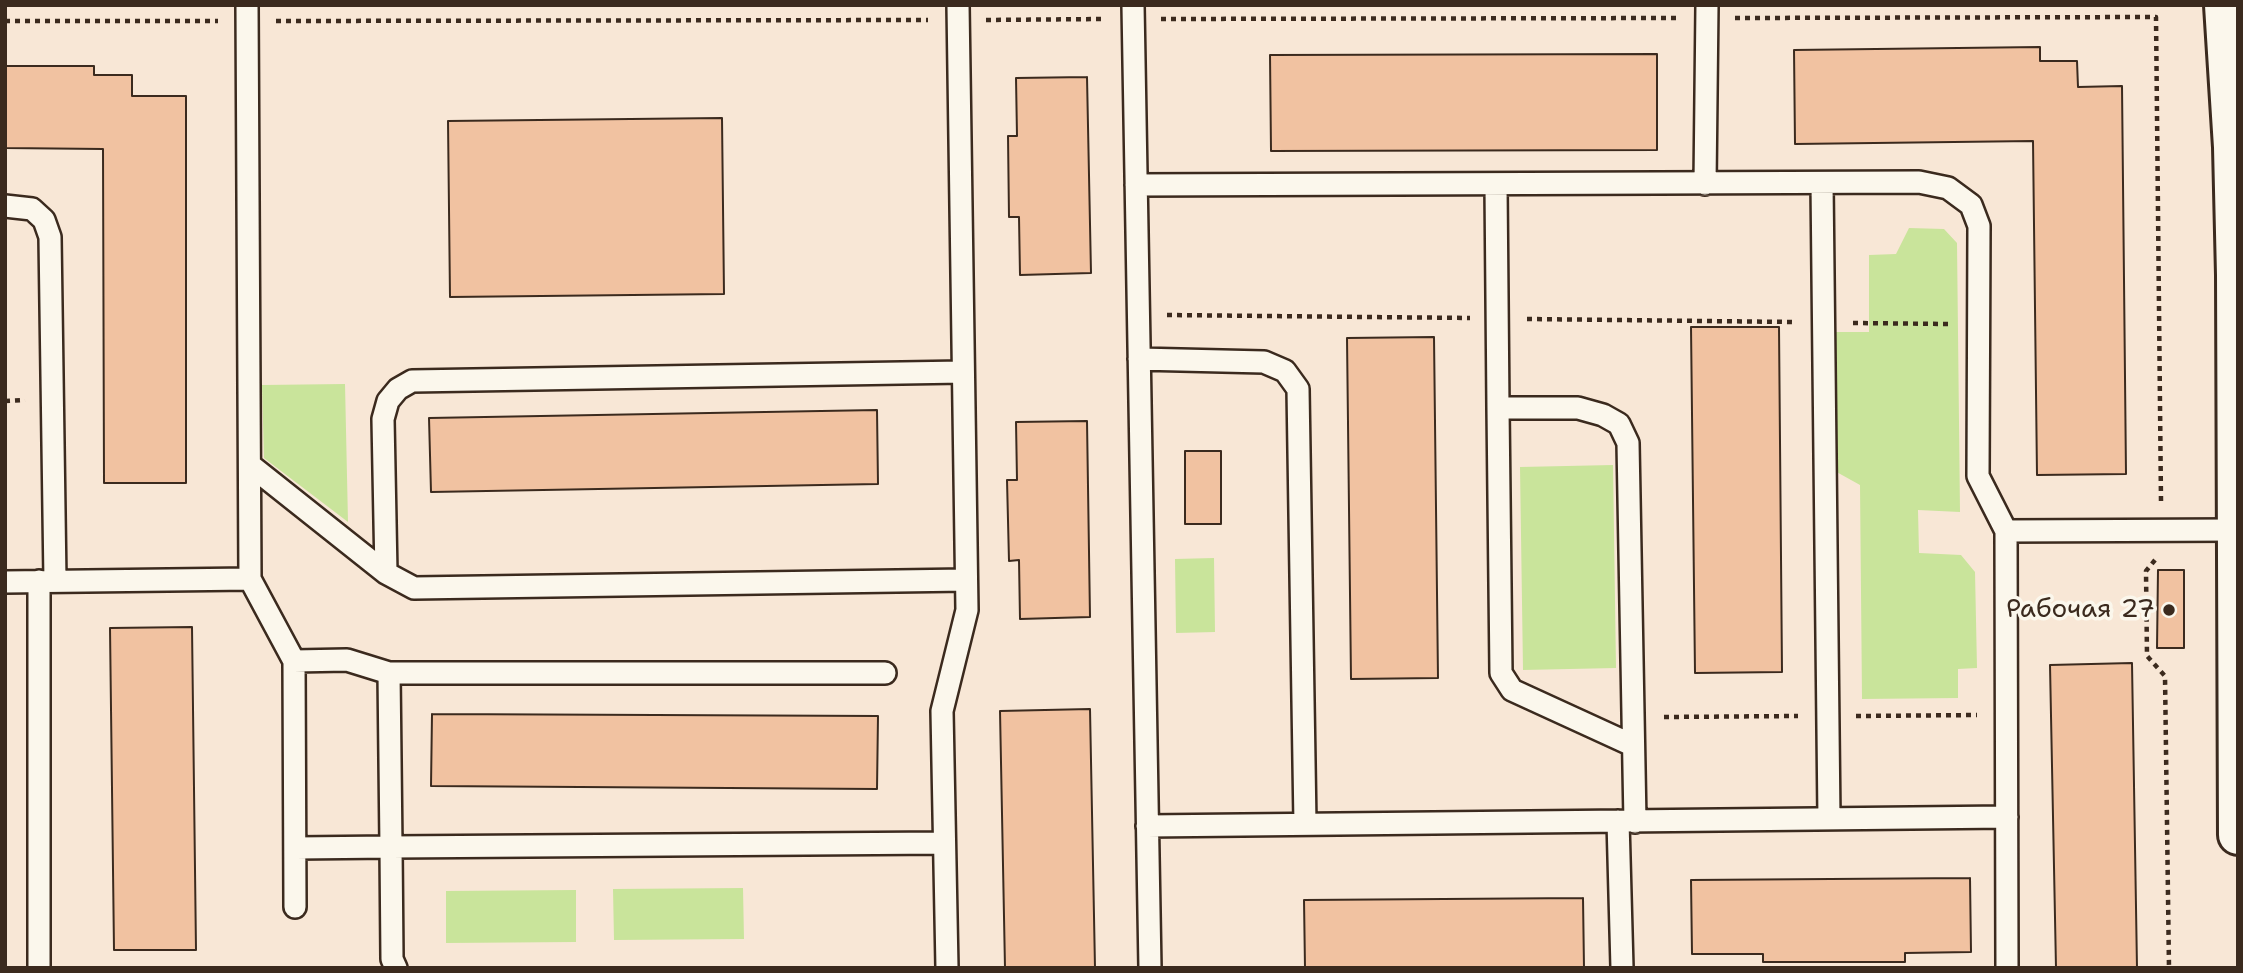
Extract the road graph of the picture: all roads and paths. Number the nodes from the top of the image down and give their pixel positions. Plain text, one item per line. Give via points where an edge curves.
1 (2224, 5) edge
2 (1133, 12) edge
3 (1707, 12) edge
4 (247, 13) edge
5 (958, 13) edge
6 (5, 21) edge
7 (1822, 183) junction
8 (1705, 184) junction
9 (1136, 185) junction
10 (1496, 186) junction
11 (5, 206) edge
12 (1138, 314) junction
13 (1496, 319) junction
14 (1824, 322) junction
15 (1978, 324) junction
16 (1139, 359) junction
17 (963, 372) junction
18 (1498, 408) junction
19 (250, 465) junction
20 (2161, 529) junction
21 (2236, 530) junction
22 (2006, 531) junction
23 (386, 573) junction
24 (250, 579) junction
25 (966, 580) junction
26 (47, 581) junction
27 (5, 582) edge
28 (294, 661) junction
29 (389, 673) junction
30 (885, 673) dead end
31 (1632, 745) junction
32 (2007, 817) junction
33 (1829, 819) junction
34 (1627, 821) junction
35 (1305, 824) junction
36 (1147, 826) junction
37 (2238, 835) edge
38 (944, 843) junction
39 (391, 847) junction
40 (296, 848) junction
41 (295, 907) dead end
42 (39, 968) edge
43 (396, 968) edge
44 (947, 968) edge
45 (1150, 968) edge
46 (1622, 968) edge
47 (2007, 968) edge
48 (2169, 968) edge

1 - 21 street via 2233,147
2 - 3 path
2 - 5 path
2 - 9 lane
3 - 8 lane
3 - 20 path via 2156,17
4 - 5 path
4 - 6 path
4 - 19 lane
5 - 17 lane
7 - 8 lane
7 - 14 lane
7 - 15 lane via 1919,183 1948,188 1971,205 1979,226
8 - 10 lane
9 - 10 lane
9 - 12 lane
10 - 13 lane
11 - 26 lane via 32,209 44,220 50,237
12 - 13 path
12 - 16 lane
13 - 14 path
13 - 18 lane
14 - 15 path
14 - 33 lane
15 - 22 lane via 1978,476
16 - 35 lane via 1264,362 1285,371 1298,389
16 - 36 lane
17 - 23 lane via 412,381 388,401 383,419
17 - 25 lane
18 - 31 lane via 1501,673 1512,690
18 - 31 lane via 1578,408 1619,424 1628,443
19 - 23 lane
19 - 24 lane
20 - 21 lane
20 - 22 lane
20 - 48 path via 2161,553 2146,571 2147,656 2165,676
21 - 37 street
22 - 32 lane
23 - 25 lane via 414,588
24 - 26 lane
24 - 28 lane
25 - 38 lane via 967,610 942,711
26 - 27 lane
26 - 42 lane
28 - 29 lane via 346,660
28 - 40 lane
29 - 30 lane
29 - 39 lane
31 - 34 lane
32 - 33 lane
32 - 47 lane
33 - 34 lane
34 - 35 lane
34 - 46 lane
35 - 36 lane
36 - 45 lane
38 - 39 lane
38 - 44 lane
39 - 40 lane
39 - 43 lane via 392,959
40 - 41 lane

